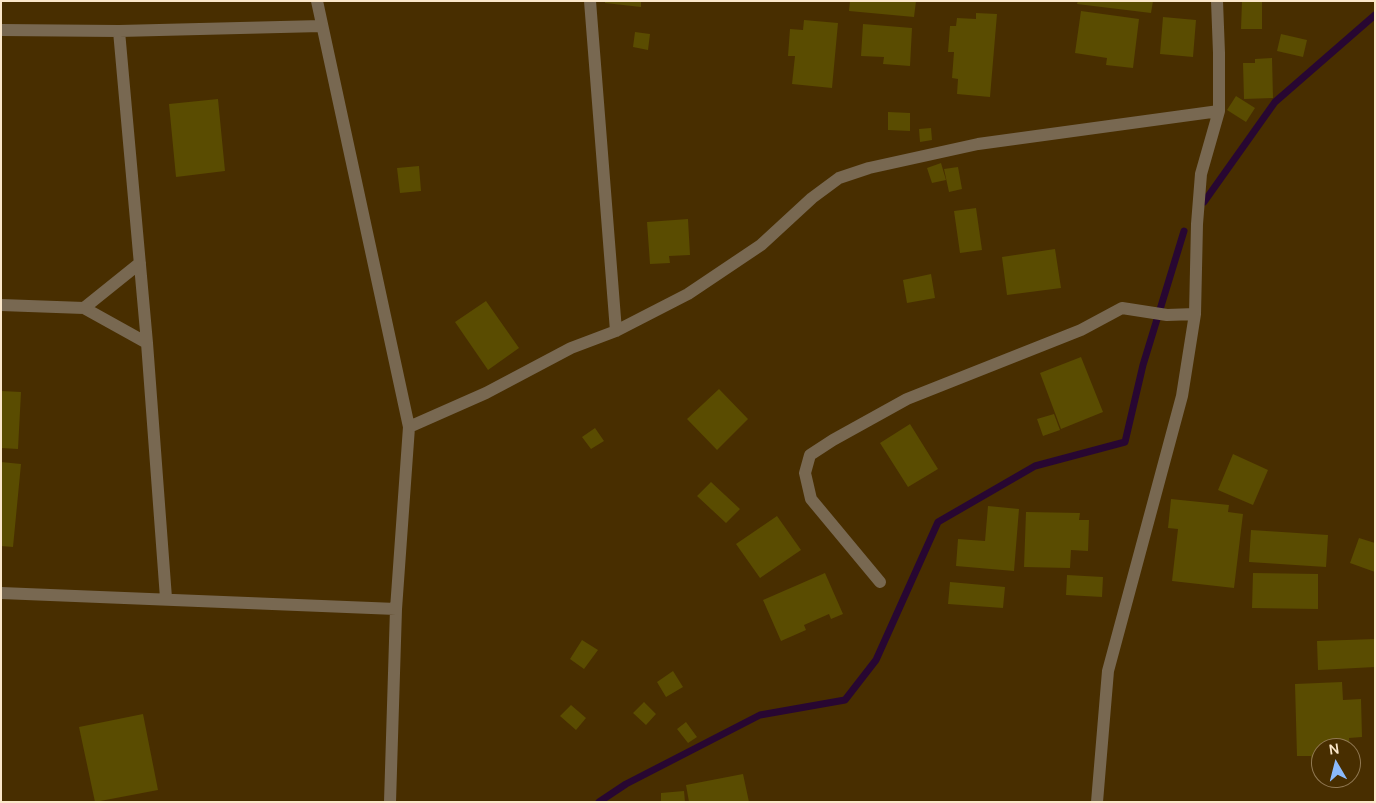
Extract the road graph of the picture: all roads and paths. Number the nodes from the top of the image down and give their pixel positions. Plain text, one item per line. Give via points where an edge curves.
1 (317, 1) edge
2 (590, 1) edge
3 (1217, 1) edge
4 (322, 26) junction
5 (1, 30) edge
6 (119, 31) junction
7 (1219, 111) junction
8 (140, 263) junction
9 (1, 305) edge
10 (84, 308) junction
11 (1195, 314) junction
12 (616, 330) junction
13 (147, 343) junction
14 (409, 427) junction
15 (880, 582) dead end
16 (1, 593) edge
17 (166, 598) junction
18 (396, 609) junction
19 (390, 802) edge
20 (1097, 802) edge

1 - 4 street
2 - 12 street
3 - 7 street
4 - 6 street
4 - 14 street
5 - 6 street
6 - 8 street
7 - 11 street via 1201,174
7 - 12 street via 978,144 869,168 839,178 761,244 688,294
8 - 10 street
8 - 13 street
9 - 10 street
10 - 13 street
11 - 15 street via 1167,315 1122,308 1081,330 907,399 810,456 805,473 811,500
11 - 20 street via 1182,396 1108,671
12 - 14 street via 571,348 486,393
13 - 17 street
14 - 18 street
16 - 17 street
17 - 18 street
18 - 19 street

